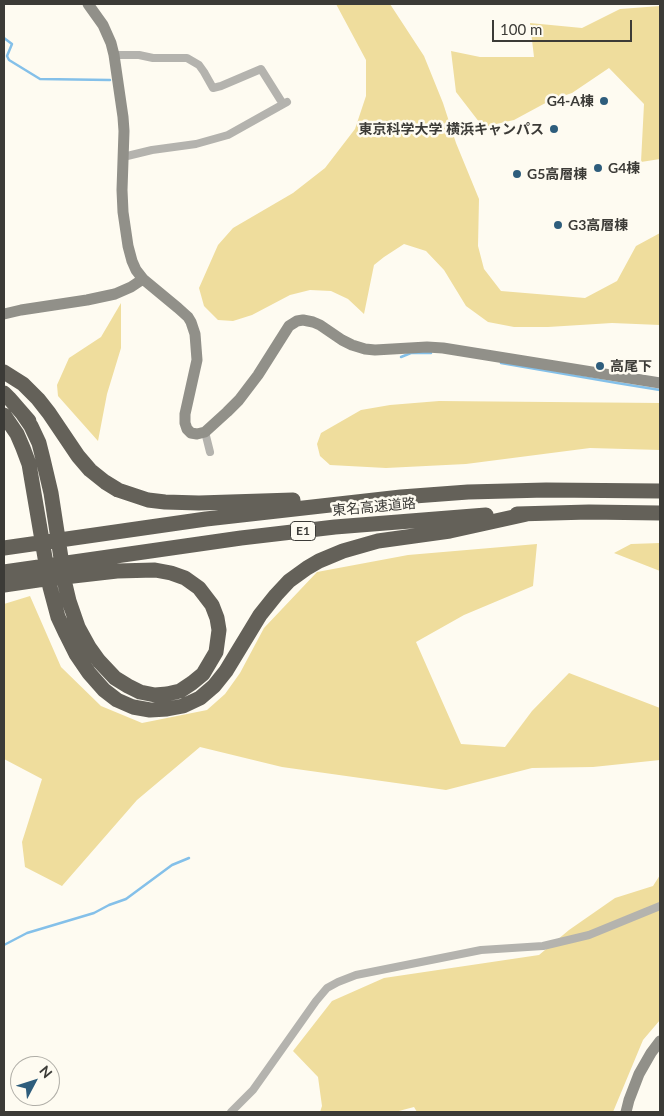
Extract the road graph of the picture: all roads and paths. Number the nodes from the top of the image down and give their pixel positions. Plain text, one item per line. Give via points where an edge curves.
1 (88, 4) edge
2 (114, 56) junction
3 (123, 157) junction
4 (143, 280) junction
5 (4, 314) edge
6 (4, 372) edge
7 (660, 383) edge
8 (4, 393) edge
9 (4, 414) edge
10 (205, 432) junction
11 (210, 452) dead end
12 (660, 491) edge
13 (366, 500) junction
14 (660, 513) edge
15 (527, 514) junction
16 (4, 548) edge
17 (81, 568) junction
18 (4, 572) edge
19 (37, 574) junction
20 (4, 585) edge
21 (660, 906) edge
22 (660, 1041) edge
23 (231, 1112) edge
24 (626, 1112) edge

1 - 2 street via 103,25
2 - 3 street via 123,117
2 - 3 street via 187,58 199,65 213,88 260,69 285,103 228,135
3 - 4 street via 122,197 128,246
4 - 5 street via 115,294
4 - 10 street via 191,322 197,360 185,423 191,433
6 - 13 highway via 38,399 90,470 112,486 134,496 191,503
7 - 10 street via 444,348 365,349 342,340 320,325 303,320 289,326 239,400
8 - 17 highway via 42,441 58,493 77,600 85,624 115,678 140,692 155,695 180,691 203,674 216,652 219,630 212,605 198,588 184,578 155,570
9 - 15 highway via 24,448 58,617 89,673 104,690 133,707 167,709 200,698 226,671 276,595 289,581 319,561 378,541 450,531
10 - 11 street
12 - 13 highway, 東名高速道路 / E1 via 468,492
13 - 16 highway, 東名高速道路 / E1
14 - 15 highway, 東名高速道路 / E1
15 - 17 highway, 東名高速道路 / E1 via 412,520 241,538
17 - 19 highway
18 - 19 highway
19 - 20 highway
21 - 23 street via 589,935 543,946 481,950 356,975 338,982 327,988 316,1001 253,1090
22 - 24 street via 639,1074

